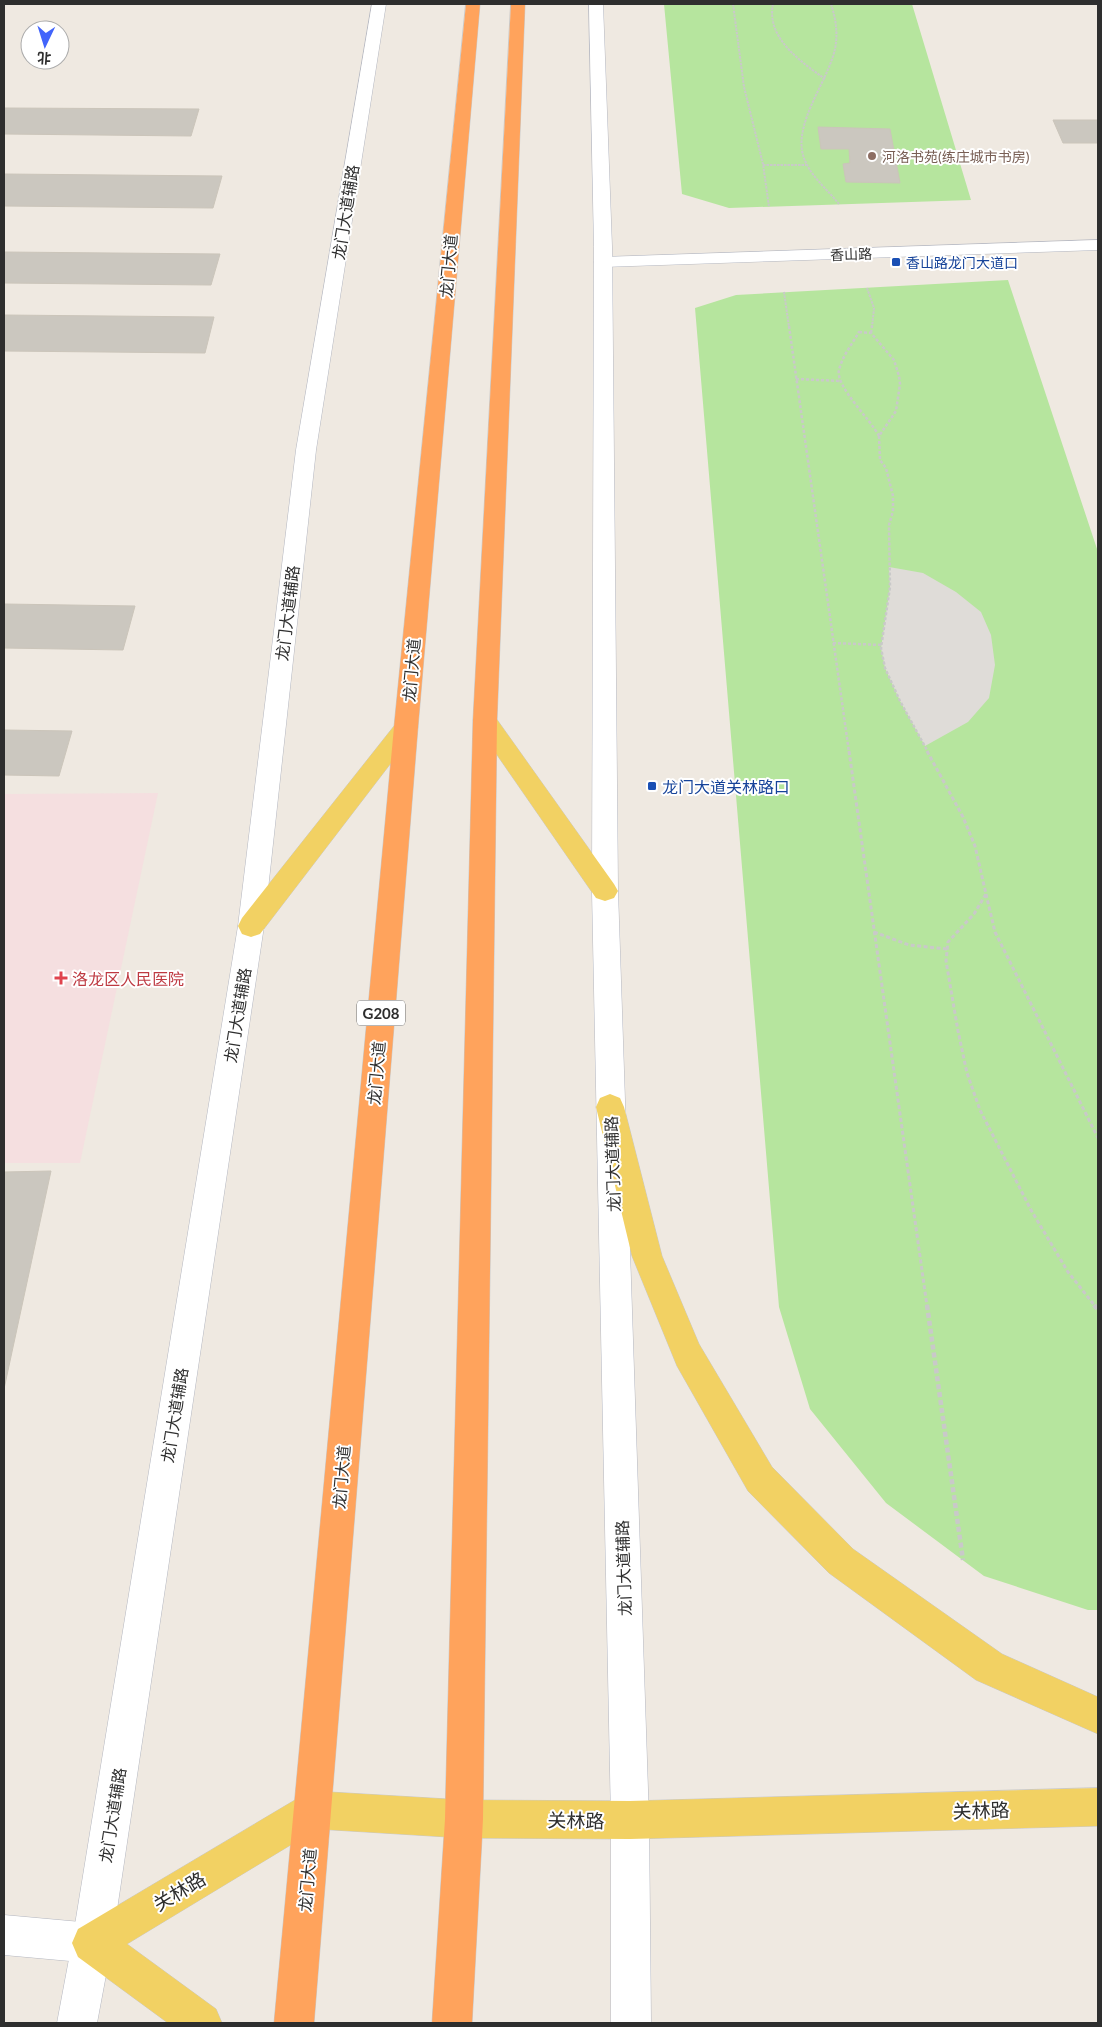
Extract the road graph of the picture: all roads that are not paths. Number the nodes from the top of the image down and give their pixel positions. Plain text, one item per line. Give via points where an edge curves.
1 (379, 4) edge
2 (473, 4) edge
3 (518, 4) edge
4 (596, 4) edge
5 (1098, 230) edge
6 (1098, 245) edge
7 (603, 254) junction
8 (485, 720) junction
9 (406, 727) junction
10 (605, 891) junction
11 (251, 926) junction
12 (610, 1107) junction
13 (1098, 1716) edge
14 (1098, 1807) edge
15 (313, 1810) junction
16 (464, 1818) junction
17 (630, 1820) junction
18 (4, 1936) edge
19 (92, 1943) junction
20 (77, 2023) edge
21 (202, 2023) edge
22 (294, 2023) edge
23 (452, 2023) edge
24 (631, 2023) edge

1 - 11 main road, 龙门大道辅路 via 306,450
2 - 9 highway, 龙门大道 / G208
3 - 8 highway
4 - 7 main road, 龙门大道辅路
5 - 7 main road, 香山路
6 - 7 main road, 香山路
7 - 10 main road, 龙门大道辅路
8 - 10 main road
8 - 16 highway
9 - 11 main road
9 - 15 highway, 龙门大道 / G208
10 - 12 main road, 龙门大道辅路
11 - 19 main road, 龙门大道辅路
12 - 13 main road via 647,1256 688,1355 760,1479 841,1561 989,1667
12 - 17 main road, 龙门大道辅路
14 - 17 main road, 关林路
15 - 16 main road, 关林路
15 - 19 main road, 关林路
15 - 22 highway, 龙门大道 / G208
16 - 17 main road, 关林路
16 - 23 highway
17 - 24 main road, 龙门大道辅路
18 - 19 main road
19 - 20 main road, 龙门大道辅路
19 - 21 main road

